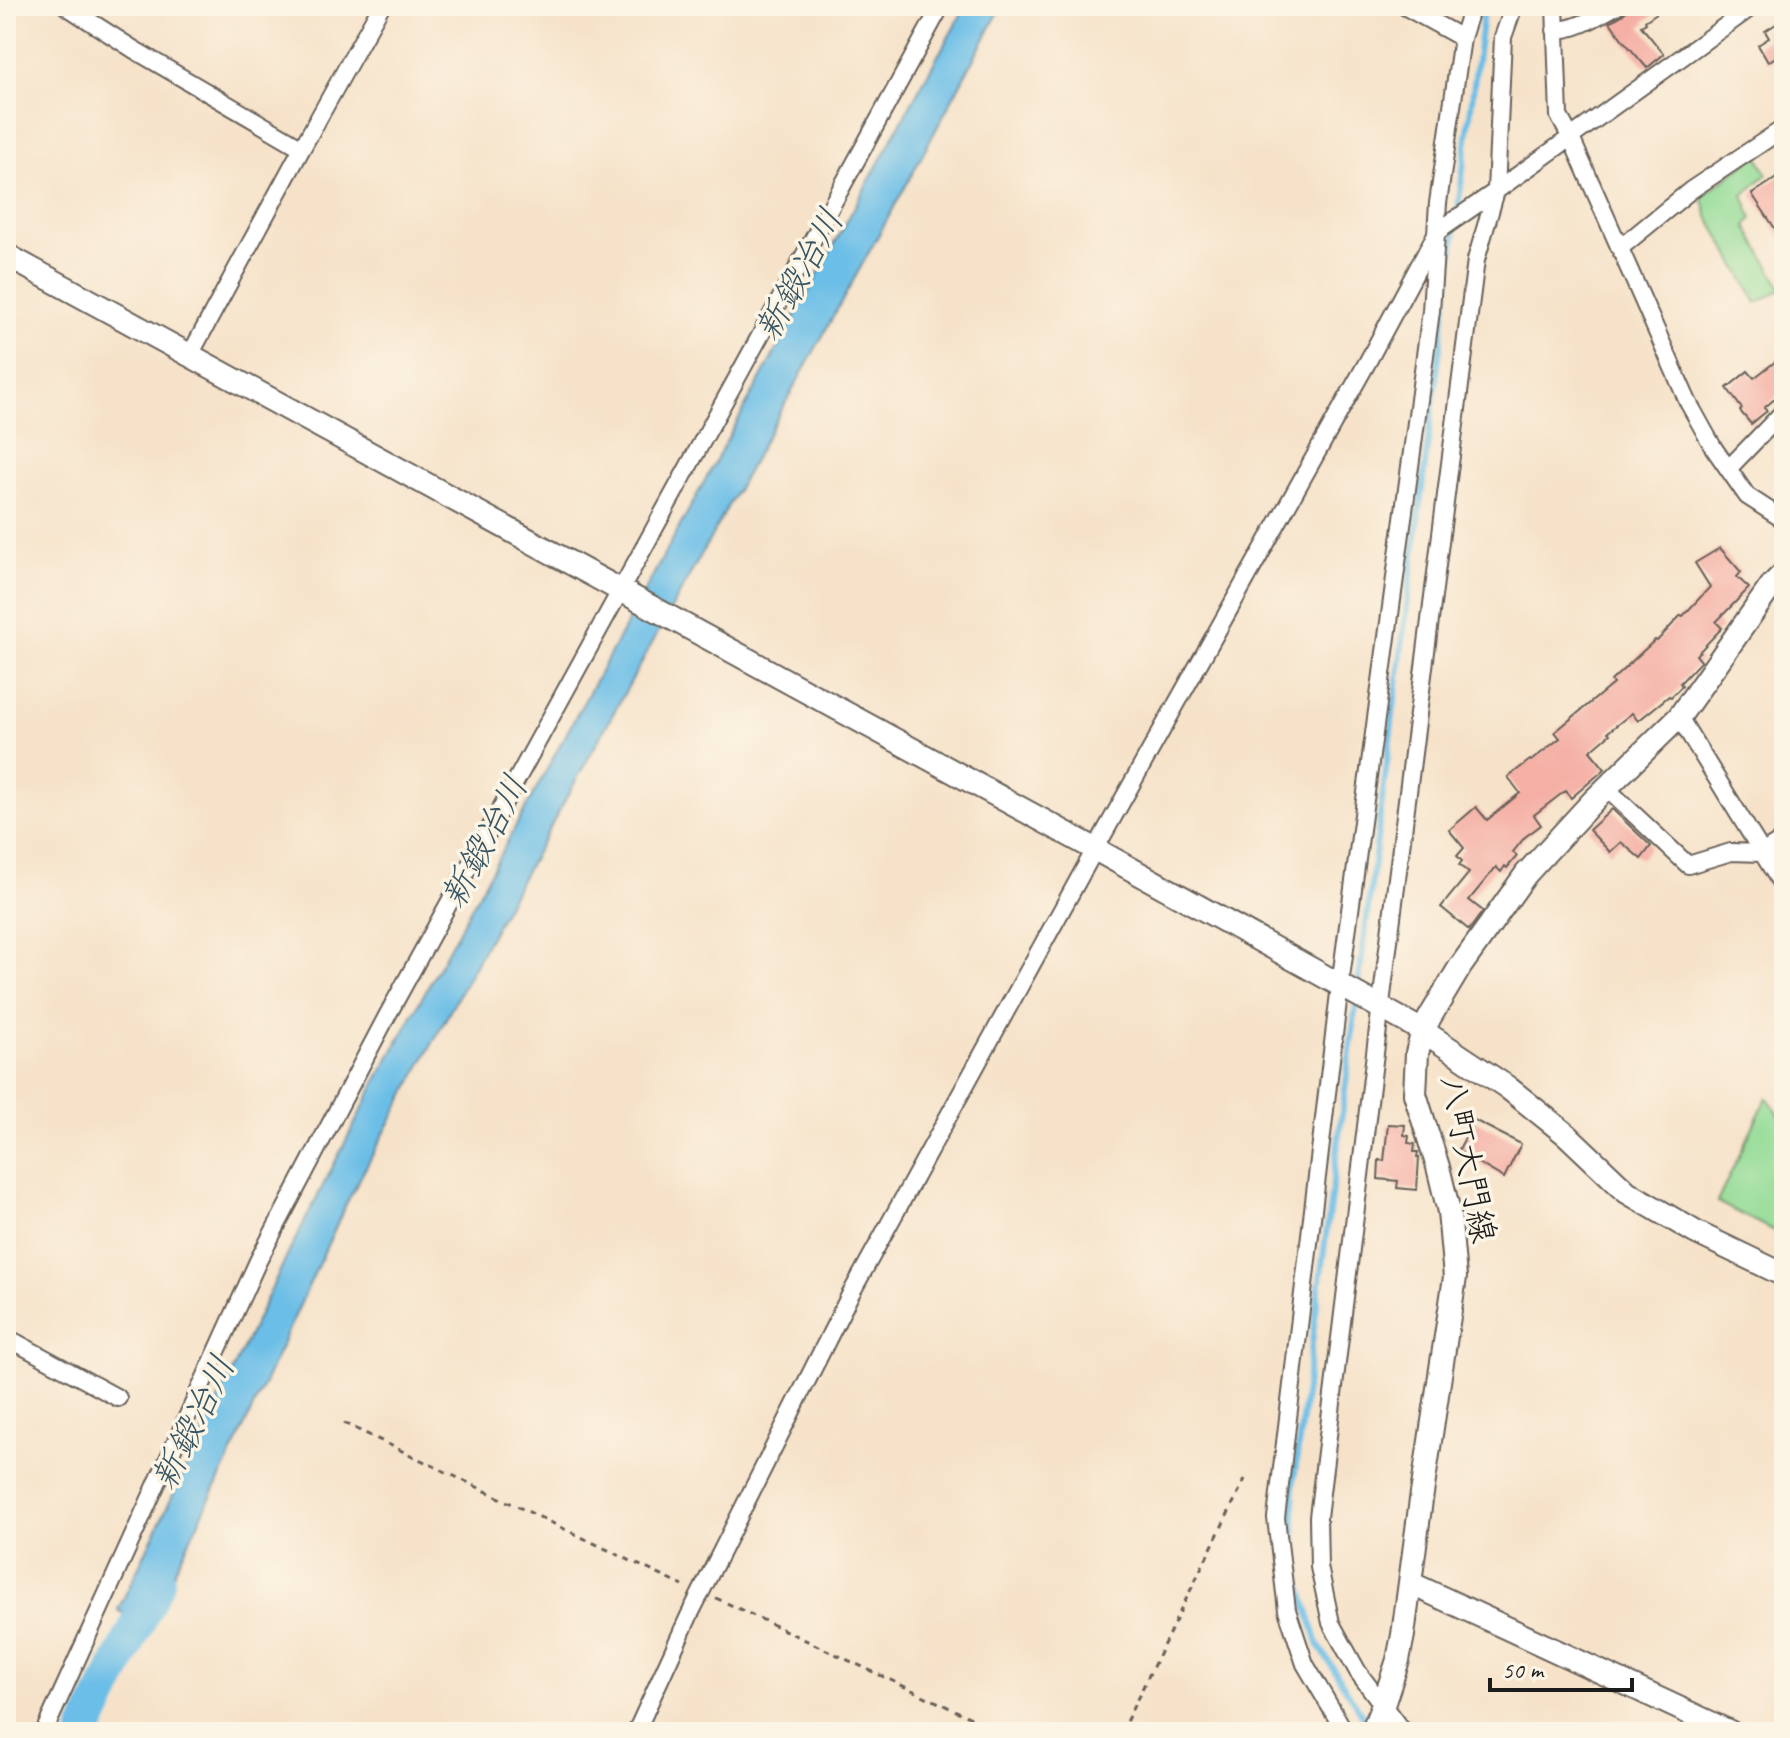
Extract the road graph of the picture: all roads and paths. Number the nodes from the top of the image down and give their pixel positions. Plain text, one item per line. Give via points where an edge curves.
1 (66, 6) edge
2 (381, 6) edge
3 (941, 6) edge
4 (1404, 6) edge
5 (1472, 6) edge
6 (1514, 6) edge
7 (1555, 6) edge
8 (1616, 6) edge
9 (1753, 6) edge
10 (1555, 30) junction
11 (1462, 38) junction
12 (1784, 128) edge
13 (1571, 138) junction
14 (302, 148) junction
15 (1496, 191) junction
16 (1437, 232) junction
17 (1620, 248) junction
18 (6, 255) edge
19 (190, 355) junction
20 (1784, 411) edge
21 (1728, 469) junction
22 (1784, 520) edge
23 (1784, 573) edge
24 (626, 593) junction
25 (1679, 717) junction
26 (1606, 788) junction
27 (1784, 839) edge
28 (1095, 849) junction
29 (1762, 853) junction
30 (1784, 888) edge
31 (1340, 985) junction
32 (1380, 1008) junction
33 (1423, 1031) junction
34 (1784, 1275) edge
35 (6, 1337) edge
36 (118, 1398) dead end
37 (344, 1423) dead end
38 (1245, 1479) dead end
39 (1410, 1583) junction
40 (700, 1594) junction
41 (1383, 1705) junction
42 (44, 1732) edge
43 (636, 1732) edge
44 (1001, 1732) edge
45 (1121, 1732) edge
46 (1345, 1732) edge
47 (1372, 1732) edge
48 (1403, 1732) edge
49 (1730, 1732) edge

1 - 14 street
2 - 14 street
3 - 24 street
4 - 11 street
5 - 11 street
6 - 15 street via 1503,37
7 - 10 street
8 - 10 street
9 - 13 street
10 - 13 street via 1559,116
11 - 16 street
12 - 17 street via 1691,190
13 - 15 street
13 - 17 street
14 - 19 street
15 - 16 street
15 - 32 street via 1476,260
16 - 28 street
16 - 31 street via 1429,327
17 - 21 street via 1688,402
18 - 19 street
19 - 24 street
20 - 21 street
21 - 22 street via 1747,496
23 - 25 street, 八町大門線
24 - 28 street
24 - 42 street via 387,1016 258,1261
25 - 26 street, 八町大門線
25 - 29 street
26 - 29 street via 1688,865 1731,852
26 - 33 street, 八町大門線 via 1526,874 1460,967
27 - 29 street
28 - 31 street
28 - 40 street via 849,1297
29 - 30 street
31 - 32 street
31 - 46 street via 1276,1518 1291,1623 1305,1664
32 - 33 street
32 - 41 street via 1318,1517 1319,1567 1331,1623
33 - 34 street via 1507,1087 1627,1192
33 - 39 street, 八町大門線 via 1415,1094 1449,1212 1455,1277
35 - 36 street
37 - 40 path
38 - 45 path
39 - 41 street, 八町大門線 via 1398,1660
39 - 49 street
40 - 43 street
40 - 44 path
41 - 47 street, 八町大門線
41 - 48 street

